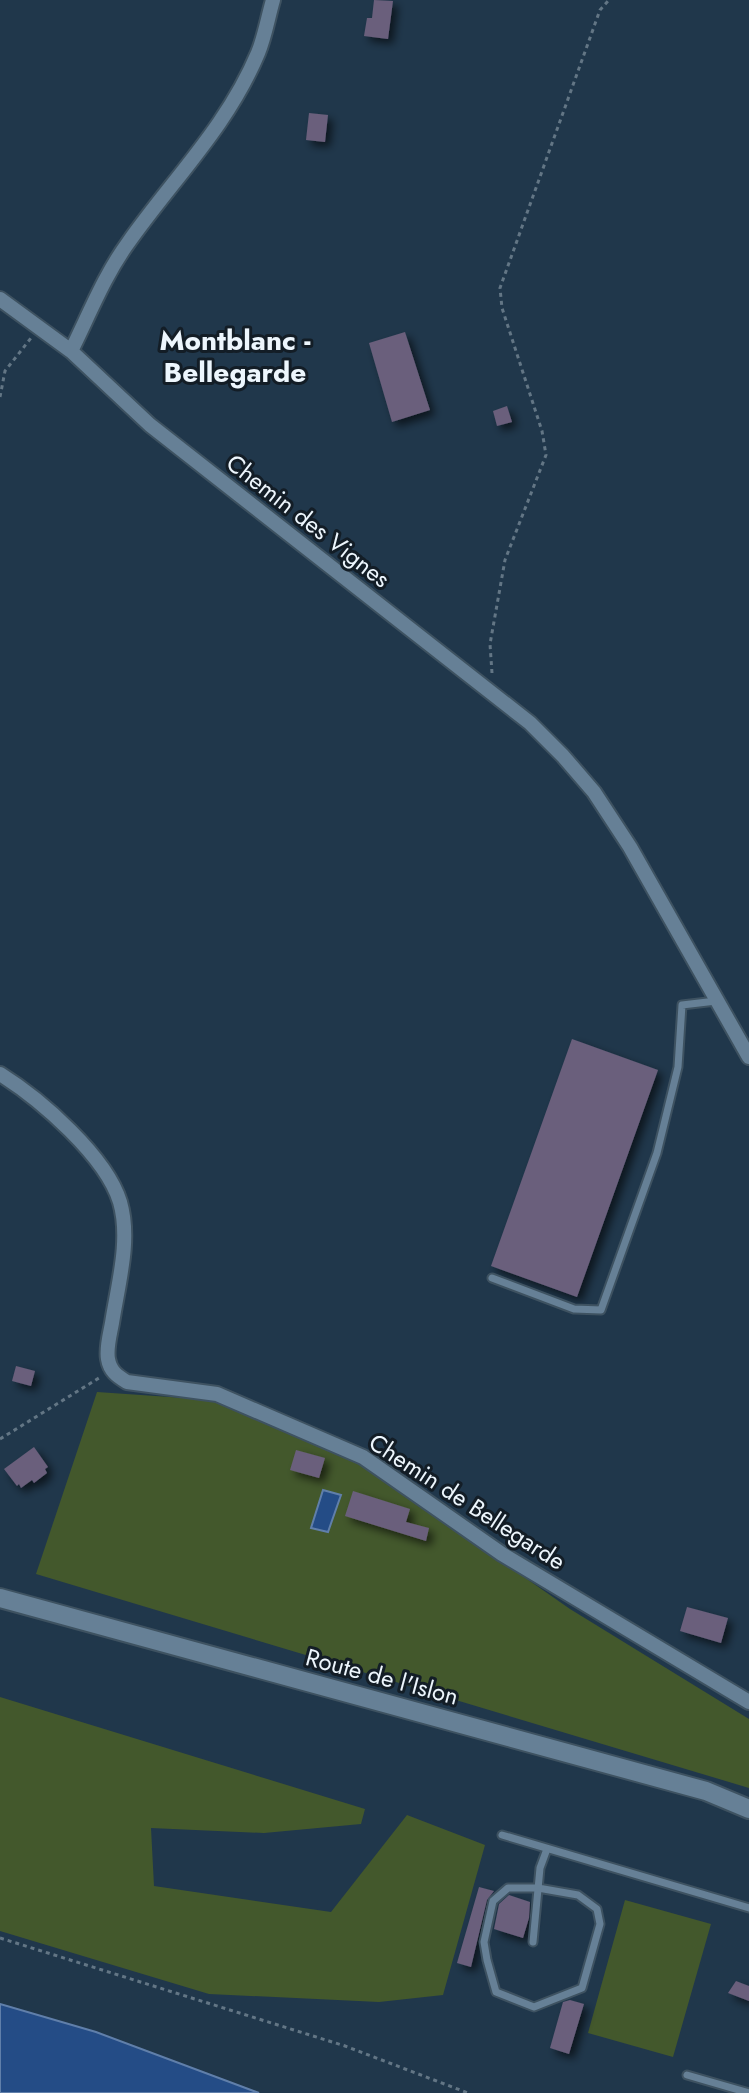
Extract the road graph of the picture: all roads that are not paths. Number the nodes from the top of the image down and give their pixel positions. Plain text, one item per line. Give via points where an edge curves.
1 (273, 0) edge
2 (0, 299) edge
3 (71, 351) junction
4 (719, 1001) junction
5 (749, 1057) edge
6 (0, 1074) edge
7 (492, 1278) dead end
8 (0, 1598) edge
9 (749, 1702) edge
10 (749, 1809) edge
11 (502, 1835) dead end
12 (547, 1849) junction
13 (538, 1888) junction
14 (749, 1908) edge
15 (533, 1942) dead end
16 (687, 2075) dead end
17 (749, 2093) edge

1 - 3 street via 259,51 237,96 127,244
2 - 3 street, Chemin des Vignes
3 - 4 street, Chemin des Vignes via 150,425 493,693 563,756 630,847
4 - 5 street, Chemin des Vignes
4 - 7 lane via 682,1005 678,1067 657,1153 601,1310 574,1309
6 - 9 street, Chemin de Bellegarde via 82,1143 120,1202 123,1256 107,1357 116,1376 217,1394 363,1457 502,1554
8 - 10 street, Route de l'Islon via 706,1791
11 - 12 lane
12 - 13 lane
12 - 14 lane
13 - 13 lane via 578,1895 597,1909 600,1924 582,1988 534,2007 496,1992 484,1942 493,1901 508,1888
13 - 15 lane
16 - 17 lane

